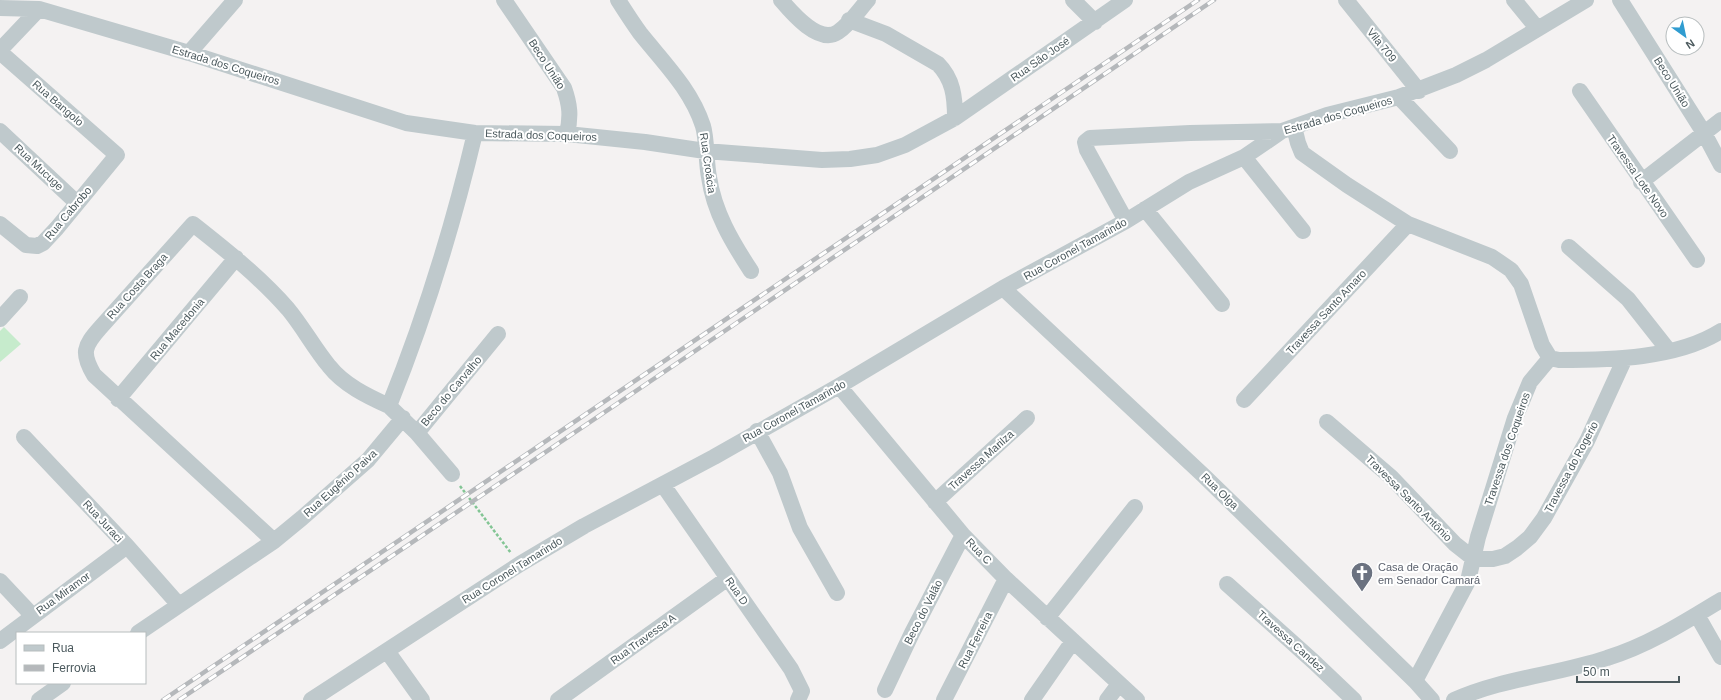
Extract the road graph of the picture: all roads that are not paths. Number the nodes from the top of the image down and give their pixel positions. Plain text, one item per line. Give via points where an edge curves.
1 (504, 0) edge
2 (618, 0) edge
3 (781, 0) edge
4 (868, 0) edge
5 (1074, 0) edge
6 (1125, 0) edge
7 (1346, 0) edge
8 (1514, 0) edge
9 (1586, 0) edge
10 (1620, 0) edge
11 (231, 1) edge
12 (34, 4) edge
13 (0, 8) edge
14 (849, 20) junction
15 (1095, 22) junction
16 (1537, 28) junction
17 (0, 51) edge
18 (189, 53) junction
19 (1419, 91) junction
20 (1580, 91) dead end
21 (1399, 97) junction
22 (955, 118) junction
23 (1721, 120) edge
24 (1288, 129) junction
25 (0, 131) edge
26 (475, 133) junction
27 (1704, 133) junction
28 (567, 134) junction
29 (705, 151) junction
30 (1450, 151) dead end
31 (117, 155) joint
32 (1244, 157) junction
33 (1721, 165) edge
34 (1642, 182) junction
35 (77, 203) junction
36 (1145, 209) junction
37 (1126, 220) junction
38 (1408, 224) junction
39 (5, 229) edge
40 (1303, 230) dead end
41 (1569, 247) dead end
42 (236, 258) junction
43 (1697, 260) dead end
44 (751, 271) dead end
45 (1003, 288) junction
46 (20, 297) dead end
47 (1222, 304) dead end
48 (0, 319) edge
49 (1721, 331) edge
50 (498, 334) dead end
51 (1669, 351) junction
52 (1550, 358) junction
53 (1625, 358) junction
54 (839, 386) junction
55 (118, 399) junction
56 (1244, 400) dead end
57 (389, 406) junction
58 (403, 418) junction
59 (1027, 418) dead end
60 (1327, 422) dead end
61 (757, 431) junction
62 (417, 433) junction
63 (24, 437) dead end
64 (452, 474) road end
65 (663, 485) junction
66 (935, 502) junction
67 (1135, 507) dead end
68 (963, 534) junction
69 (274, 541) junction
70 (127, 546) junction
71 (1474, 558) junction
72 (728, 578) junction
73 (1006, 579) junction
74 (0, 581) edge
75 (1227, 584) dead end
76 (837, 592) dead end
77 (1721, 600) edge
78 (179, 606) junction
79 (32, 615) junction
80 (1697, 615) junction
81 (1047, 618) junction
82 (140, 632) edge
83 (0, 641) edge
84 (1073, 641) junction
85 (387, 651) junction
86 (1721, 657) edge
87 (1415, 681) junction
88 (62, 684) edge
89 (1119, 684) junction
90 (885, 690) dead end
91 (39, 700) edge
92 (312, 700) edge
93 (422, 700) edge
94 (558, 700) edge
95 (798, 700) edge
96 (944, 700) edge
97 (1032, 700) edge
98 (1107, 700) edge
99 (1137, 700) edge
100 (1354, 700) edge
101 (1432, 700) edge
102 (1454, 700) edge

1 - 28 street, Beco União via 564,88 571,116
2 - 29 street, Rua Croácia via 689,97 704,127
3 - 14 street via 794,15 819,33 831,35 839,32
4 - 14 street
5 - 15 street
6 - 15 street, Rua São José
7 - 19 street, Vila 709
8 - 16 street
9 - 16 street, Estrada dos Coqueiros
10 - 27 street, Beco União
11 - 18 street
12 - 13 street, Estrada dos Coqueiros
12 - 17 street
12 - 18 street, Estrada dos Coqueiros
14 - 22 street via 886,34 938,64 944,70 954,92
15 - 22 street, Rua São José
16 - 19 street, Estrada dos Coqueiros via 1486,60
17 - 31 street, Rua Bangolo
18 - 26 street, Estrada dos Coqueiros via 406,123
19 - 21 street, Estrada dos Coqueiros
20 - 34 street, Travessa Lote Novo
21 - 24 street, Estrada dos Coqueiros via 1327,115
21 - 30 street
22 - 29 street, Estrada dos Coqueiros via 905,146 877,155 850,159 822,160
23 - 27 street
24 - 32 street, Rua Coronel Tamarindo
24 - 37 street, Estrada dos Coqueiros via 1090,138 1086,142 1091,158
24 - 38 street via 1302,153
25 - 35 street, Rua Mucuge
26 - 28 street, Estrada dos Coqueiros
26 - 57 street via 449,237
27 - 33 street, Beco União
27 - 34 street
28 - 29 street, Estrada dos Coqueiros
29 - 44 street, Rua Croácia via 717,210 725,229
31 - 35 street, Rua Cabrobo
32 - 36 street, Rua Coronel Tamarindo via 1190,182
32 - 40 street
34 - 43 street, Travessa Lote Novo
35 - 39 street, Rua Cabrobo via 49,239 37,246 26,245
36 - 37 street, Rua Coronel Tamarindo
36 - 47 street
37 - 45 street, Rua Coronel Tamarindo
38 - 52 street via 1492,257 1511,270 1521,284 1542,345
38 - 56 street, Travessa Santo Amaro
41 - 51 street via 1628,299
42 - 55 street, Rua Macedonia
42 - 55 street, Rua Costa Braga via 193,224 90,340 86,348 87,364 94,375
42 - 57 street, Rua Costa Braga via 288,309 330,367 354,388
45 - 54 street, Rua Coronel Tamarindo
45 - 87 street, Rua Olga via 1203,475
46 - 48 street
49 - 51 street via 1706,340
50 - 62 street, Beco do Carvalho
51 - 53 street
52 - 53 street
52 - 71 street, Travessa dos Coqueiros via 1530,382 1515,418 1478,536
53 - 71 street, Travessa do Rogerio via 1559,494 1530,537 1505,556 1493,559
54 - 61 street, Rua Coronel Tamarindo
54 - 66 street, Rua C
55 - 69 street, Rua Costa Braga
57 - 58 street
58 - 62 street, Beco do Carvalho
58 - 69 street, Rua Eugênio Paiva via 356,472
59 - 66 street, Travessa Marilza
60 - 71 street, Travessa Santo Antônio via 1391,477 1439,528
61 - 65 street, Rua Coronel Tamarindo
61 - 76 street via 780,473 800,528
62 - 64 street
63 - 70 street, Rua Juraci
65 - 72 street, Rua D
65 - 85 street, Rua Coronel Tamarindo via 584,526 520,564
66 - 68 street, Rua C
67 - 81 street
68 - 73 street, Rua C
68 - 90 street, Beco do Valão
69 - 78 street, Rua Eugênio Paiva
70 - 78 street, Rua Juraci
70 - 79 street, Rua Miramor
71 - 87 street, Travessa dos Coqueiros via 1468,581
72 - 94 street, Rua Travessa A
72 - 95 street, Rua D via 792,669 802,691
73 - 81 street, Rua C
73 - 96 street, Rua Ferreira
74 - 79 street
75 - 100 street, Travessa Candez
77 - 80 street
78 - 82 street, Rua Eugênio Paiva
79 - 83 street, Rua Miramor
80 - 86 street
80 - 102 street via 1614,656 1498,684
81 - 84 street, Rua C
84 - 89 street, Rua C
84 - 97 street
85 - 92 street, Rua Coronel Tamarindo
85 - 93 street
87 - 101 street, Rua Olga
88 - 91 street
89 - 98 street
89 - 99 street, Rua C

